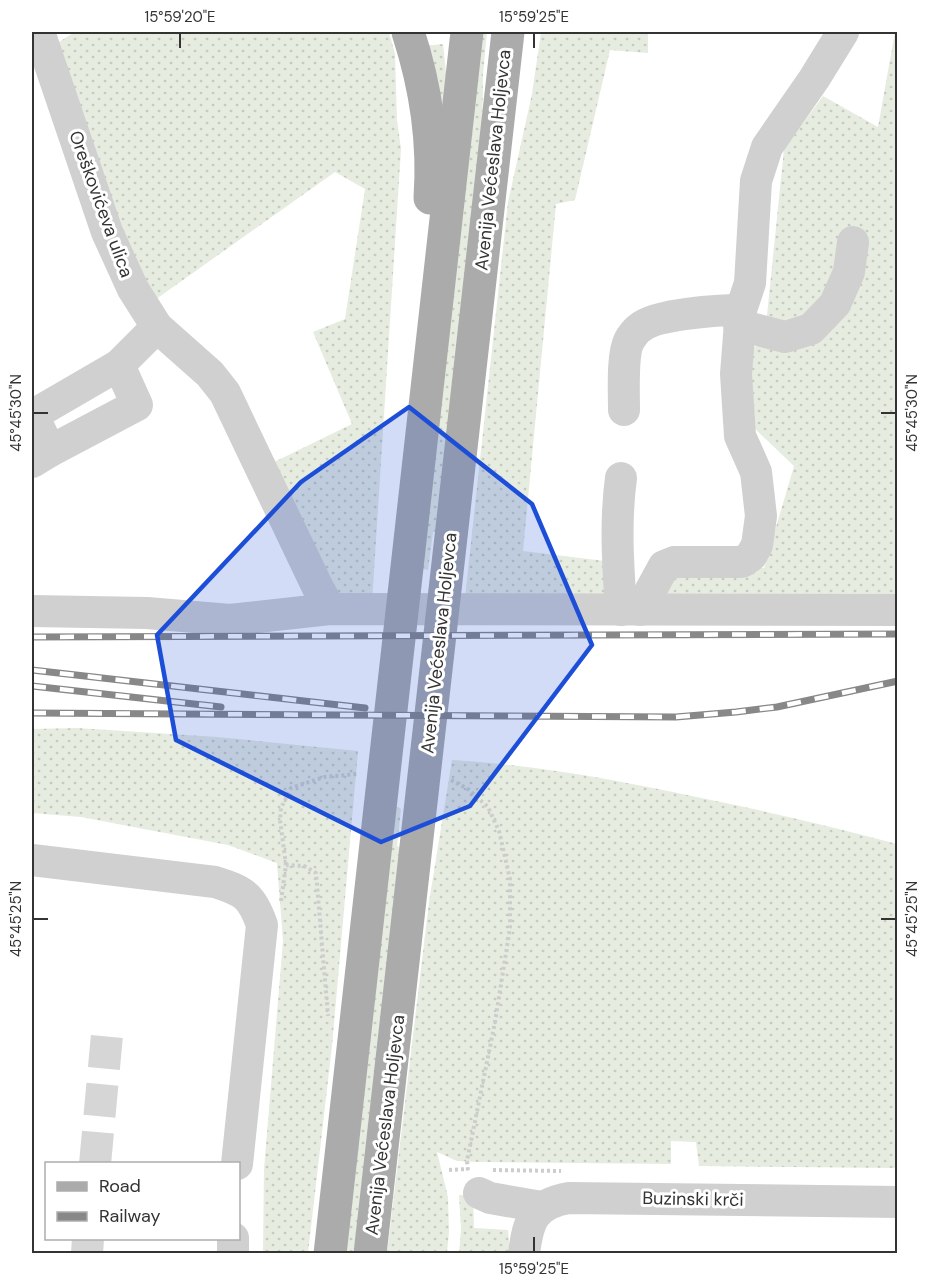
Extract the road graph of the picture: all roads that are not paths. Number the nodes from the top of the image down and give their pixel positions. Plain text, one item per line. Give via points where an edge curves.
1 (39, 32) edge
2 (408, 32) edge
3 (467, 32) edge
4 (508, 32) edge
5 (843, 32) edge
6 (853, 242) dead end
7 (740, 317) junction
8 (434, 325) junction
9 (157, 327) junction
10 (119, 365) junction
11 (624, 410) dead end
12 (32, 415) edge
13 (41, 456) edge
14 (621, 478) dead end
15 (330, 609) junction
16 (630, 610) junction
17 (897, 610) edge
18 (32, 611) edge
19 (32, 860) edge
20 (237, 1162) edge
21 (479, 1175) road end
22 (897, 1202) edge
23 (542, 1207) junction
24 (330, 1254) edge
25 (370, 1254) edge
26 (524, 1254) edge

1 - 9 street, Oreškovićeva ulica via 107,232 133,288
2 - 8 main road via 420,71 429,133 426,248
3 - 8 main road
4 - 25 main road, Avenija Većeslava Holjevca
5 - 7 street via 767,147 756,181 750,283
6 - 7 street via 849,272 835,304 811,329 785,337
7 - 11 street via 695,314 656,320 640,327 628,342
7 - 16 street via 736,374 740,436 756,472 761,516 757,545 752,556 741,562 674,562 664,566
8 - 24 main road
9 - 10 street
9 - 15 street, Oreškovićeva ulica via 210,374 225,393
10 - 12 street
10 - 13 street via 137,405
12 - 13 street
14 - 16 street via 616,549
15 - 16 street
15 - 18 street via 230,620 147,613
16 - 17 street
19 - 20 street via 215,882 237,889 255,905 262,925
21 - 23 street via 490,1198
22 - 23 street, Buzinski krči via 569,1198
23 - 26 street via 529,1225

